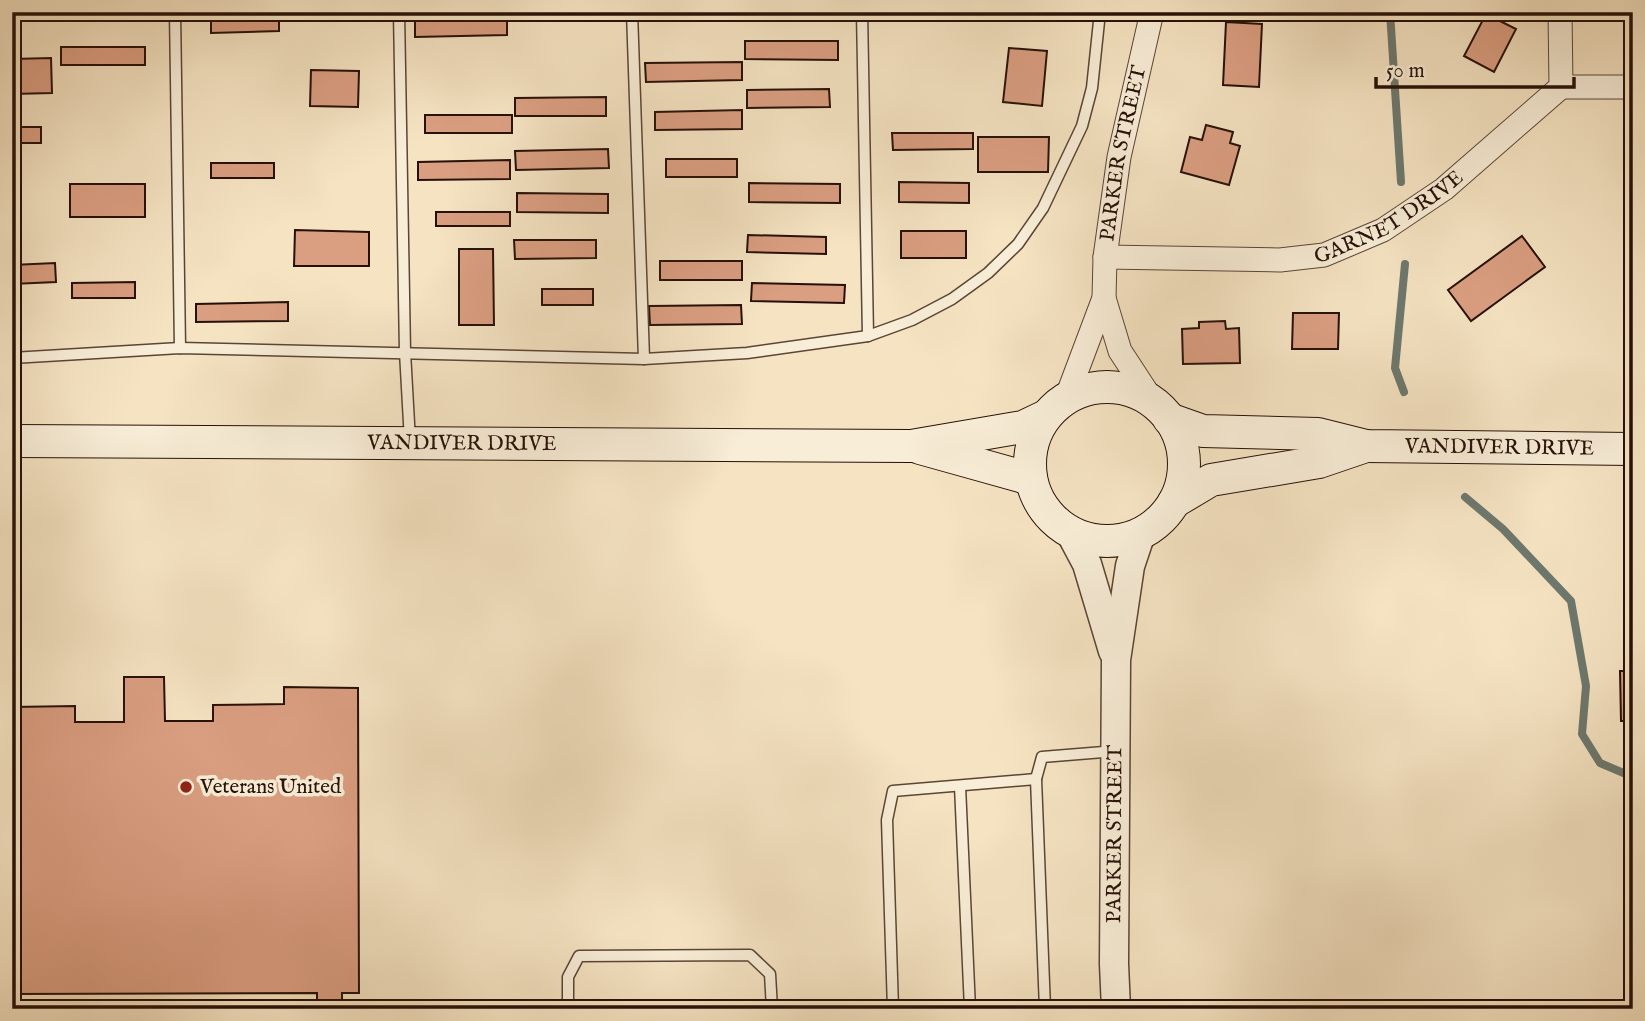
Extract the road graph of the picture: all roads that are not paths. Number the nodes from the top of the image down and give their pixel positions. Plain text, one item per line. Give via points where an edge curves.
1 (174, 12) edge
2 (400, 12) edge
3 (632, 12) edge
4 (862, 12) edge
5 (1100, 12) edge
6 (1153, 12) edge
7 (1560, 12) edge
8 (1561, 87) junction
9 (1633, 88) edge
10 (1105, 257) junction
11 (1104, 298) junction
12 (868, 336) junction
13 (180, 348) junction
14 (405, 352) junction
15 (12, 358) edge
16 (644, 359) junction
17 (1056, 408) junction
18 (1162, 411) junction
19 (12, 441) edge
20 (410, 444) junction
21 (912, 446) junction
22 (1366, 446) junction
23 (1633, 449) edge
24 (1031, 480) junction
25 (1174, 502) junction
26 (1070, 532) junction
27 (1141, 533) junction
28 (1116, 660) junction
29 (1117, 751) junction
30 (1036, 779) junction
31 (960, 786) junction
32 (568, 1009) edge
33 (772, 1009) edge
34 (894, 1009) edge
35 (970, 1009) edge
36 (1045, 1009) edge
37 (1116, 1009) edge

1 - 13 lane
2 - 14 lane
3 - 16 lane
4 - 12 lane
5 - 12 lane via 1092,88 1082,126 1043,208 1018,244 952,299
6 - 10 street, PARKER STREET via 1119,157
7 - 8 street
8 - 9 street
8 - 10 street, GARNET DRIVE via 1444,189 1383,230 1324,255 1280,260
10 - 11 street, PARKER STREET
11 - 17 street, PARKER STREET
11 - 18 street, PARKER STREET via 1120,351
12 - 16 lane via 747,353
13 - 14 lane
13 - 15 lane
14 - 16 lane
14 - 20 lane
17 - 18 main road via 1091,388 1104,387 1130,391
17 - 21 main road, VANDIVER DRIVE via 1023,427
17 - 24 main road via 1039,428 1030,453
18 - 22 main road, VANDIVER DRIVE via 1203,431 1318,434
18 - 25 main road via 1178,435 1184,459
19 - 20 main road, VANDIVER DRIVE
20 - 21 main road, VANDIVER DRIVE
21 - 24 main road, VANDIVER DRIVE
22 - 23 main road, VANDIVER DRIVE
22 - 25 main road, VANDIVER DRIVE via 1319,462 1211,480
24 - 26 main road via 1049,515
25 - 27 main road via 1160,520
26 - 27 main road via 1109,541
26 - 28 street, PARKER STREET via 1087,565
27 - 28 street, PARKER STREET via 1130,566
28 - 29 street, PARKER STREET
29 - 30 lane via 1042,757
29 - 37 street, PARKER STREET
30 - 31 lane
30 - 36 lane
31 - 34 lane via 893,791 887,820
31 - 35 lane
32 - 33 lane via 568,977 579,956 737,955 750,955 770,974

